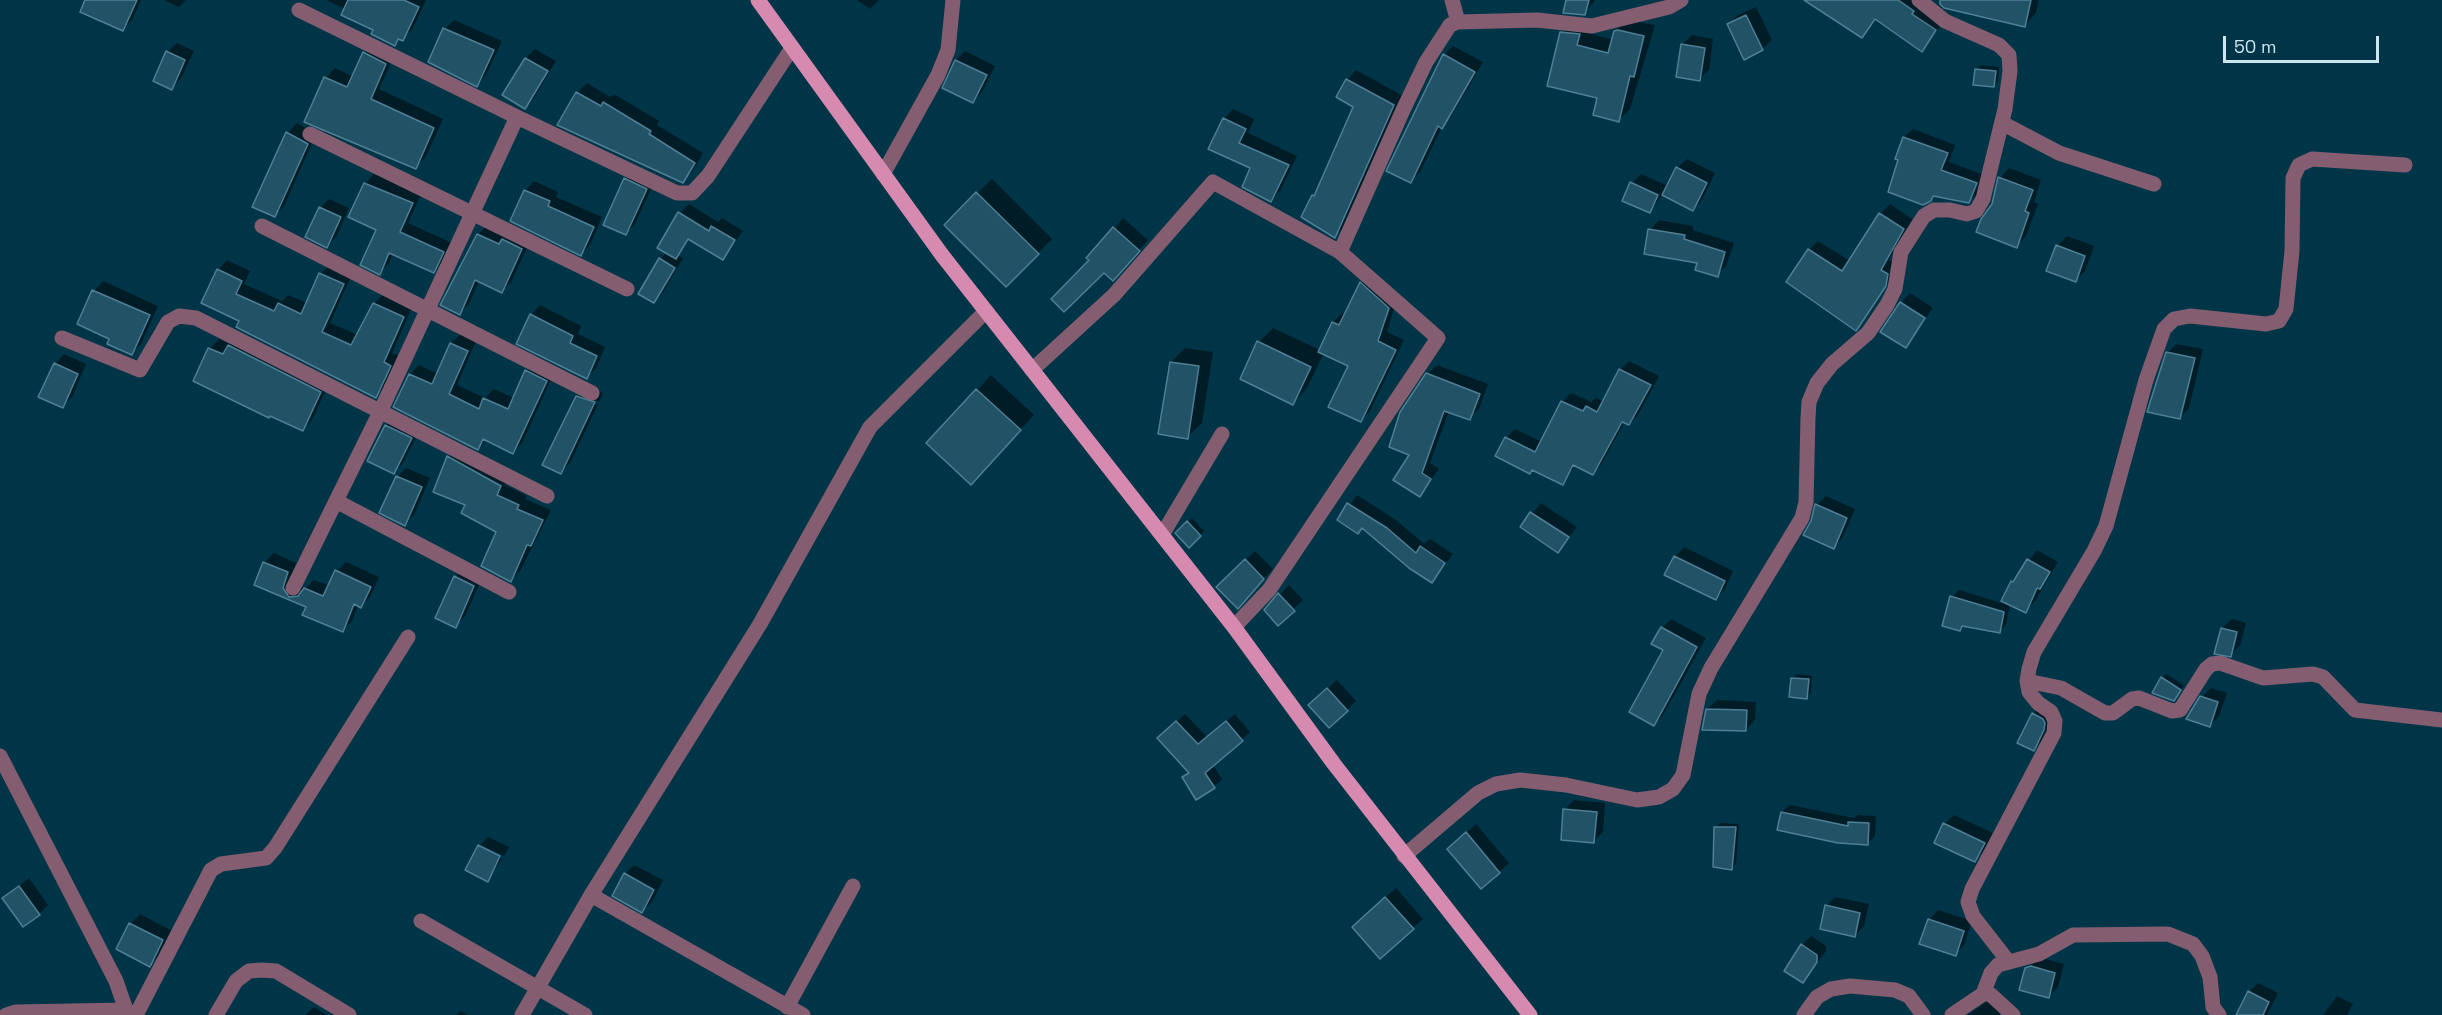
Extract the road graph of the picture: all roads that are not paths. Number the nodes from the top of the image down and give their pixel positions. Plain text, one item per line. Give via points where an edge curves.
1 (758, 0) edge
2 (953, 0) edge
3 (1452, 0) edge
4 (1681, 0) edge
5 (1918, 0) edge
6 (299, 10) dead end
7 (1458, 21) junction
8 (792, 48) junction
9 (517, 117) junction
10 (2002, 123) junction
11 (310, 134) dead end
12 (2405, 165) dead end
13 (883, 174) junction
14 (2154, 184) dead end
15 (472, 213) junction
16 (262, 226) dead end
17 (1340, 252) junction
18 (627, 289) dead end
19 (425, 311) junction
20 (986, 311) junction
21 (62, 338) dead end
22 (1032, 370) junction
23 (592, 393) dead end
24 (381, 410) junction
25 (1222, 434) dead end
26 (548, 496) dead end
27 (336, 501) junction
28 (1162, 535) junction
29 (293, 588) dead end
30 (509, 591) dead end
31 (1234, 627) junction
32 (408, 637) dead end
33 (2027, 681) junction
34 (2442, 720) edge
35 (0, 756) edge
36 (1404, 856) junction
37 (853, 886) dead end
38 (591, 895) junction
39 (421, 921) dead end
40 (2008, 961) junction
41 (538, 988) junction
42 (1983, 994) junction
43 (787, 1007) junction
44 (0, 1008) edge
45 (133, 1014) edge
46 (5, 1015) edge
47 (216, 1015) edge
48 (349, 1015) edge
49 (522, 1015) edge
50 (585, 1015) edge
51 (803, 1015) edge
52 (1530, 1015) edge
53 (1804, 1015) edge
54 (1923, 1015) edge
55 (1952, 1015) edge
56 (2013, 1015) edge
57 (2219, 1015) edge

1 - 8 main road
2 - 13 street via 945,58
3 - 7 street
4 - 7 street via 1669,7 1592,26 1537,20
5 - 10 street via 1946,21 2000,45 2009,55
6 - 9 street
7 - 17 street via 1442,35 1426,63 1372,174
8 - 9 street via 708,176 692,193 677,193
8 - 13 main road
9 - 15 street
10 - 14 street via 2059,153
10 - 36 street via 1983,199 1976,211 1967,214 1934,210 1924,216 1901,252 1895,289 1887,305 1868,333 1817,382 1809,402 1806,502 1802,518 1711,668 1699,694 1686,766 1673,789 1637,800 1520,780 1496,784 1478,793
11 - 15 street
12 - 33 street via 2312,159 2299,165 2293,178 2286,309 2279,321 2266,324 2190,316 2174,319 2164,329 2106,526 2034,652
13 - 20 main road
15 - 18 street
15 - 19 street
16 - 19 street
17 - 22 street via 1213,182 1114,295
17 - 31 street via 1438,338 1269,590
19 - 23 street
19 - 24 street
20 - 22 main road
20 - 38 street via 870,427 760,624
21 - 24 street via 138,370 168,322 179,316 196,318
22 - 28 main road
24 - 26 street
24 - 27 street
25 - 28 street
27 - 29 street
27 - 30 street
28 - 31 main road
31 - 36 main road
32 - 45 street via 275,848 266,858 221,864 212,870
33 - 34 street via 2061,688 2105,713 2113,713 2139,698 2172,711 2180,710 2206,669 2220,663 2263,678 2313,674 2323,677 2355,710
33 - 40 street via 2029,692 2051,712 2054,733 1968,902 1973,916
35 - 45 street
36 - 52 main road
37 - 43 street
38 - 41 street
38 - 43 street
39 - 41 street
40 - 42 street via 1991,973
40 - 57 street via 2039,954 2084,933 2168,934 2193,944 2202,956 2210,977 2213,1007
41 - 49 street
41 - 50 street
42 - 55 street
42 - 56 street via 1990,994
43 - 51 street
44 - 46 street
45 - 46 street
47 - 48 street via 236,981 249,971 262,970 276,971
53 - 54 street via 1817,997 1850,986 1895,990 1909,996

